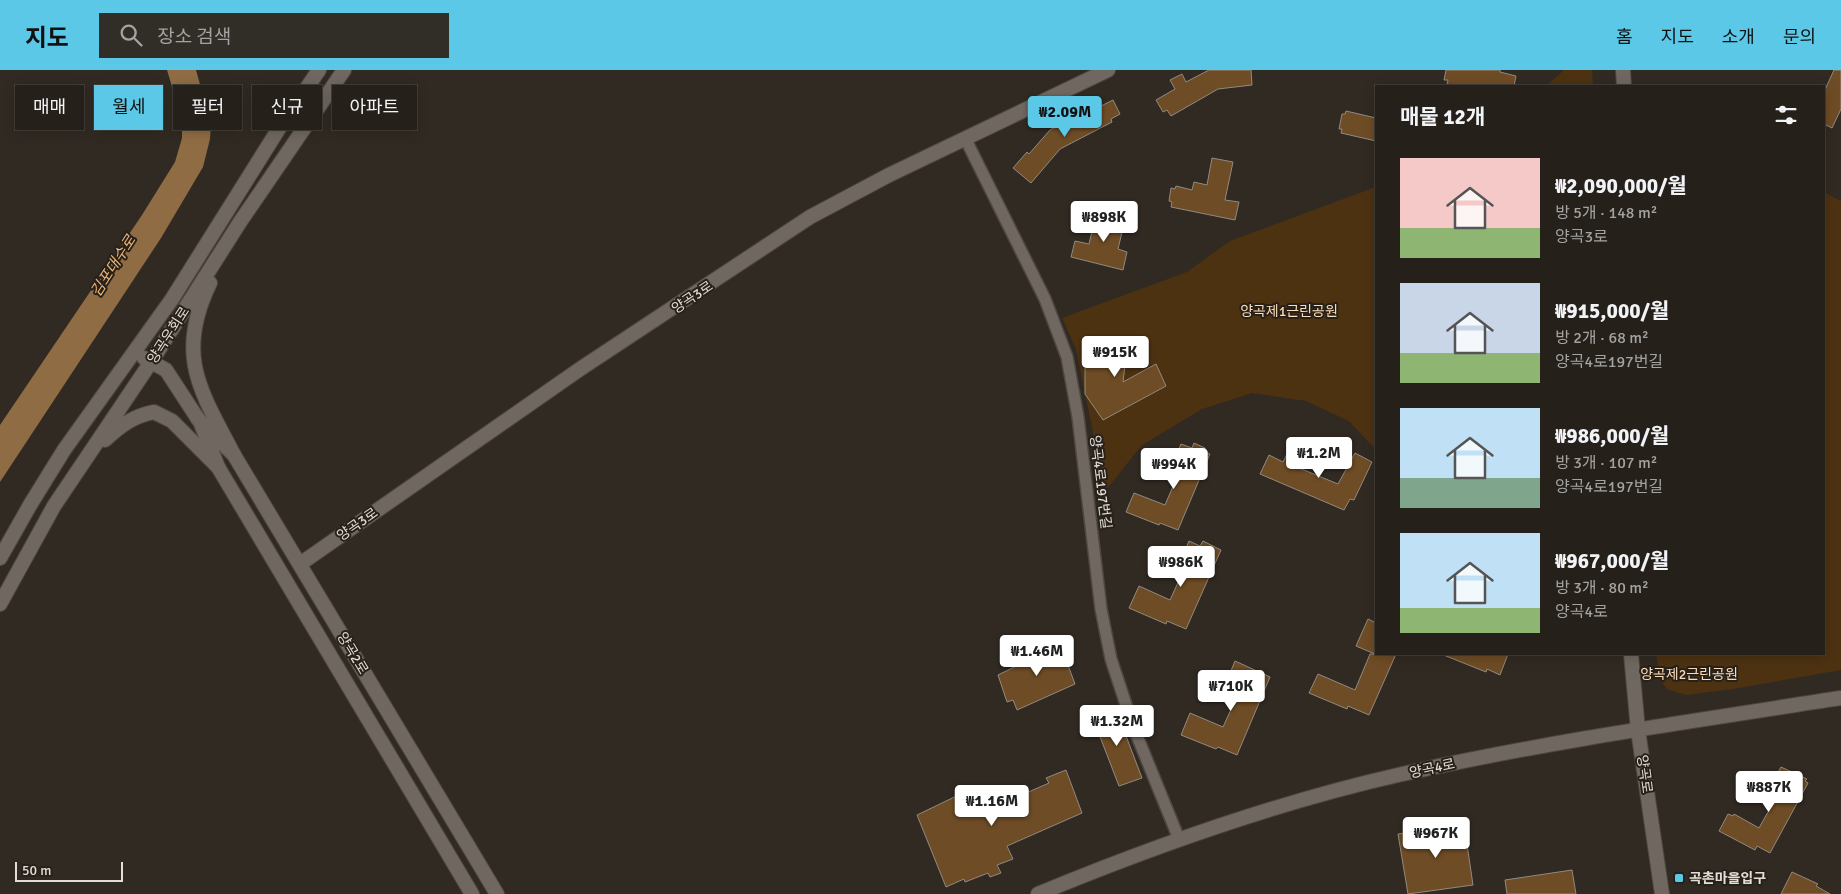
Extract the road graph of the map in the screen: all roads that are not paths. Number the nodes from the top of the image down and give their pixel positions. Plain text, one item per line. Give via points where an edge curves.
1 (319, 70) edge
2 (344, 70) edge
3 (1108, 70) edge
4 (1624, 70) edge
5 (1624, 85) edge
6 (965, 138) junction
7 (240, 222) junction
8 (134, 352) junction
9 (151, 362) junction
10 (198, 419) junction
11 (234, 455) junction
12 (85, 460) junction
13 (218, 467) junction
14 (0, 558) edge
15 (300, 564) junction
16 (0, 604) edge
17 (1631, 655) edge
18 (1841, 698) edge
19 (1638, 730) junction
20 (1179, 839) junction
21 (472, 894) edge
22 (497, 894) edge
23 (1038, 894) edge
24 (1662, 894) edge

1 - 8 street, 양곡우회로 via 172,299
2 - 7 street, 양곡우회로
3 - 6 street, 양곡3로
4 - 5 street
6 - 15 street, 양곡3로 via 810,217 580,369
6 - 20 street, 양곡4로197번길 via 1045,299 1064,348 1072,379 1101,609 1112,659 1133,726
7 - 9 street, 양곡우회로
7 - 11 street via 204,297 193,333 194,371
8 - 9 street, 양곡2로
8 - 14 street, 양곡우회로 via 64,450
9 - 10 street, 양곡2로 via 166,370
9 - 12 street, 양곡우회로
10 - 11 street, 양곡2로
10 - 13 street, 양곡2로
11 - 15 street, 양곡2로
12 - 13 street via 118,427 137,415 154,412 172,421
12 - 16 street, 양곡우회로 via 54,506
13 - 21 street, 양곡2로
15 - 22 street, 양곡2로
17 - 19 street, 양곡로
18 - 19 street, 양곡4로
19 - 20 street, 양곡4로 via 1396,776
19 - 24 street, 양곡로
20 - 23 street, 양곡4로

